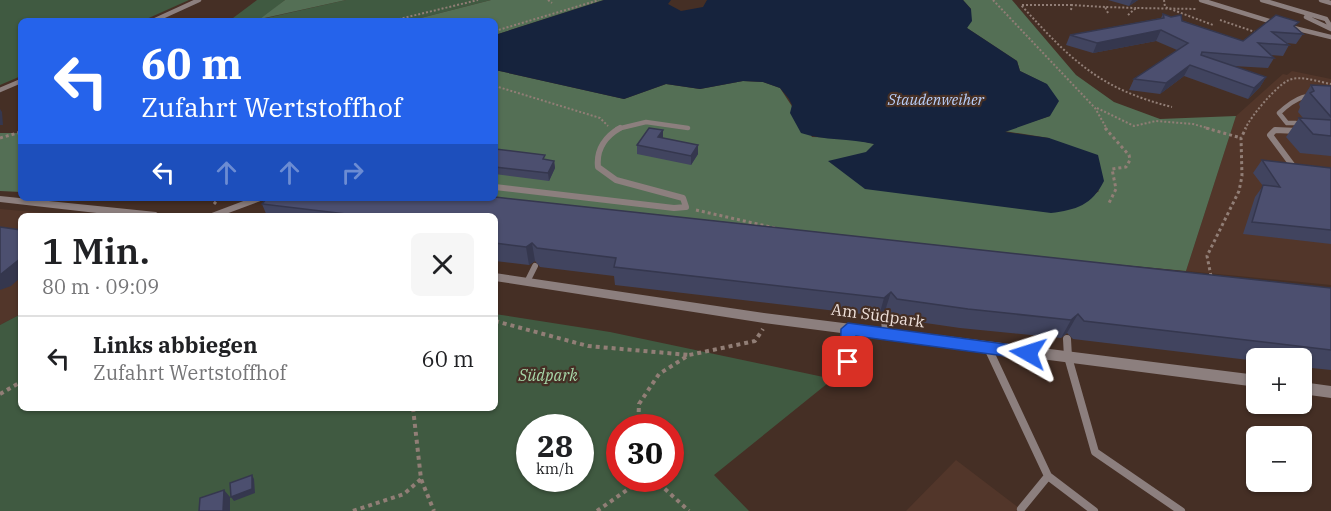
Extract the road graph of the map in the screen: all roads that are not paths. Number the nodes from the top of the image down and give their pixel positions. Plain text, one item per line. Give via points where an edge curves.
1 (199, 0) edge
2 (1201, 0) edge
3 (1262, 0) edge
4 (1321, 0) edge
5 (1331, 3) edge
6 (1302, 15) dead end
7 (160, 18) edge
8 (1331, 29) edge
9 (1328, 36) edge
10 (18, 82) edge
11 (0, 90) edge
12 (1331, 97) edge
13 (1296, 123) dead end
14 (688, 129) dead end
15 (1301, 131) edge
16 (1293, 166) edge
17 (498, 187) edge
18 (0, 199) edge
19 (18, 201) edge
20 (18, 201) edge
21 (252, 201) edge
22 (128, 213) edge
23 (220, 213) edge
24 (535, 266) edge
25 (498, 277) edge
26 (527, 282) junction
27 (885, 317) edge
28 (848, 329) junction
29 (886, 334) junction
30 (1066, 339) edge
31 (988, 348) junction
32 (1068, 357) junction
33 (847, 379) dead end
34 (1246, 380) edge
35 (1312, 389) edge
36 (1331, 392) edge
37 (1048, 476) junction
38 (1021, 510) edge
39 (1094, 511) edge
40 (1181, 511) edge

1 - 7 lane
2 - 9 lane
3 - 8 lane via 1326,19
4 - 5 lane
6 - 8 lane
8 - 9 lane
10 - 11 lane
12 - 13 lane via 1296,96 1279,113 1287,123
14 - 17 lane via 636,121 616,130 599,150 597,159 602,172 630,184 672,192 683,198 686,207
15 - 16 lane via 1280,129 1270,135
18 - 20 street
19 - 22 street
21 - 23 lane
24 - 26 lane
25 - 26 street, Am Südpark
26 - 28 street, Am Südpark
27 - 29 lane
28 - 29 street, Am Südpark
28 - 33 lane
29 - 31 street, Am Südpark
30 - 32 lane
31 - 32 street, Am Südpark
31 - 37 lane
32 - 34 street, Am Südpark
32 - 40 lane via 1095,452
35 - 36 street
37 - 38 lane
37 - 39 lane

